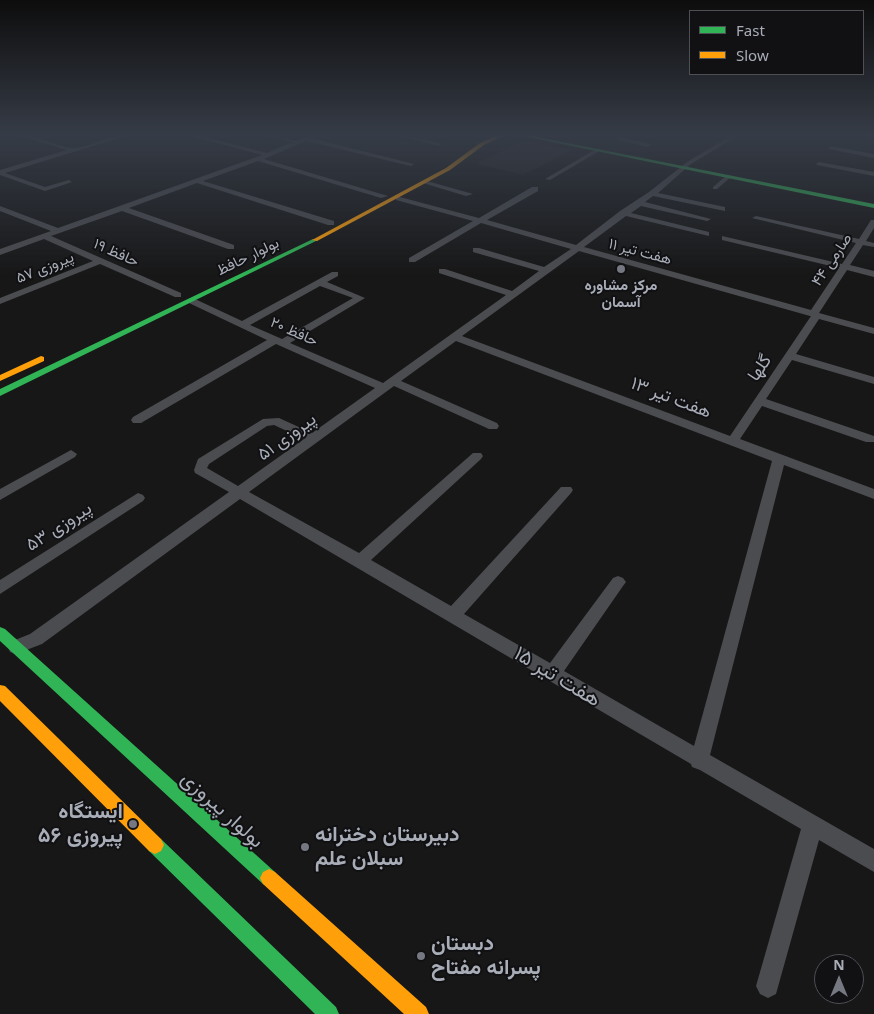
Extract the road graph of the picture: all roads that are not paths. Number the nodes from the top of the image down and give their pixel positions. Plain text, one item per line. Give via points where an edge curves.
1 (26, 182) edge
2 (68, 182) edge
3 (192, 182) edge
4 (200, 182) edge
5 (337, 182) edge
6 (408, 182) edge
7 (425, 182) edge
8 (426, 182) edge
9 (666, 182) edge
10 (722, 182) edge
11 (760, 182) edge
12 (776, 182) edge
13 (715, 188) dead end
14 (535, 189) dead end
15 (470, 194) dead end
16 (652, 194) junction
17 (384, 196) junction
18 (399, 198) junction
19 (874, 201) edge
20 (638, 203) junction
21 (874, 206) edge
22 (0, 208) edge
23 (122, 208) junction
24 (722, 209) dead end
25 (623, 214) junction
26 (756, 218) dead end
27 (707, 219) dead end
28 (480, 222) junction
29 (874, 222) edge
30 (331, 223) junction
31 (58, 231) junction
32 (706, 234) dead end
33 (44, 236) junction
34 (725, 238) dead end
35 (861, 242) junction
36 (874, 245) edge
37 (231, 247) dead end
38 (575, 248) junction
39 (476, 250) dead end
40 (0, 252) edge
41 (412, 260) dead end
42 (100, 261) junction
43 (844, 267) junction
44 (544, 270) junction
45 (442, 271) dead end
46 (335, 274) dead end
47 (874, 274) edge
48 (321, 283) junction
49 (512, 294) junction
50 (178, 295) junction
51 (0, 301) edge
52 (192, 301) junction
53 (815, 314) junction
54 (242, 325) junction
55 (874, 331) edge
56 (98, 332) dead end
57 (454, 336) junction
58 (279, 342) junction
59 (53, 353) dead end
60 (790, 356) junction
61 (0, 378) edge
62 (874, 381) edge
63 (389, 385) junction
64 (0, 393) edge
65 (760, 401) junction
66 (137, 420) dead end
67 (493, 426) dead end
68 (315, 439) junction
69 (870, 439) dead end
70 (733, 441) junction
71 (71, 454) dead end
72 (477, 456) dead end
73 (779, 459) junction
74 (566, 490) dead end
75 (240, 493) junction
76 (874, 494) edge
77 (0, 495) edge
78 (138, 498) dead end
79 (360, 561) junction
80 (618, 582) dead end
81 (0, 588) edge
82 (453, 615) junction
83 (0, 633) edge
84 (16, 647) junction
85 (552, 674) junction
86 (0, 691) edge
87 (699, 760) junction
88 (812, 826) junction
89 (874, 861) edge
90 (768, 986) dead end
91 (329, 1014) edge
92 (419, 1014) edge

1 - 2 street via 45,189
3 - 23 street
4 - 30 street
5 - 17 street
6 - 17 street, بولوار حافظ
7 - 18 street, بولوار حافظ
8 - 15 street
9 - 16 street, پیروزی ۵۱
10 - 13 street
11 - 21 street
12 - 19 street
14 - 28 street
16 - 20 street, پیروزی ۵۱
16 - 24 street
17 - 30 street, بولوار حافظ
18 - 28 street, هفت تیر ۱۱
18 - 52 street, بولوار حافظ
20 - 25 street, پیروزی ۵۱
20 - 27 street
22 - 31 street
23 - 31 street
23 - 37 street
25 - 32 street
25 - 38 street, پیروزی ۵۱
26 - 35 street
28 - 38 street, هفت تیر ۱۱
28 - 41 street
29 - 35 street, صارمی ۴۴
30 - 50 street, بولوار حافظ
31 - 33 street
33 - 40 street
33 - 42 street, حافظ ۱۹
34 - 43 street
35 - 36 street
35 - 43 street, صارمی ۴۴
38 - 44 street, پیروزی ۵۱
38 - 53 street, هفت تیر ۱۱
39 - 44 street
42 - 50 street, حافظ ۱۹
42 - 51 street, پیروزی ۵۷
43 - 47 street
43 - 53 street, صارمی ۴۴
44 - 49 street, پیروزی ۵۱
45 - 49 street
46 - 48 street
48 - 54 street
48 - 58 street via 360,298
49 - 57 street, پیروزی ۵۱
50 - 56 street, بولوار حافظ
52 - 54 street, حافظ ۲۰
52 - 64 street, بولوار حافظ
53 - 55 street, هفت تیر ۱۱
53 - 60 street, گلها
54 - 58 street, حافظ ۲۰
57 - 63 street, پیروزی ۵۱
57 - 70 street, هفت تیر ۱۳
58 - 63 street, حافظ ۲۰
58 - 66 street
59 - 61 street
60 - 62 street
60 - 65 street, گلها
63 - 67 street, حافظ ۲۰
63 - 68 street, پیروزی ۵۱
65 - 69 street
65 - 70 street, گلها
68 - 75 street, پیروزی ۵۱
68 - 75 street, هفت تیر ۱۵ via 269,421 203,462 200,470
70 - 73 street, هفت تیر ۱۳
71 - 77 street
72 - 79 street
73 - 76 street, هفت تیر ۱۳
73 - 87 street
74 - 82 street
75 - 79 street, هفت تیر ۱۵
75 - 84 street, پیروزی ۵۱ via 36,639
78 - 81 street, پیروزی ۵۳
79 - 82 street, هفت تیر ۱۵
80 - 85 street
82 - 85 street, هفت تیر ۱۵
83 - 84 street, بولوار پیروزی
84 - 92 street, بولوار پیروزی
85 - 87 street, هفت تیر ۱۵
86 - 91 street
87 - 88 street, هفت تیر ۱۵
88 - 89 street, هفت تیر ۱۵
88 - 90 street

